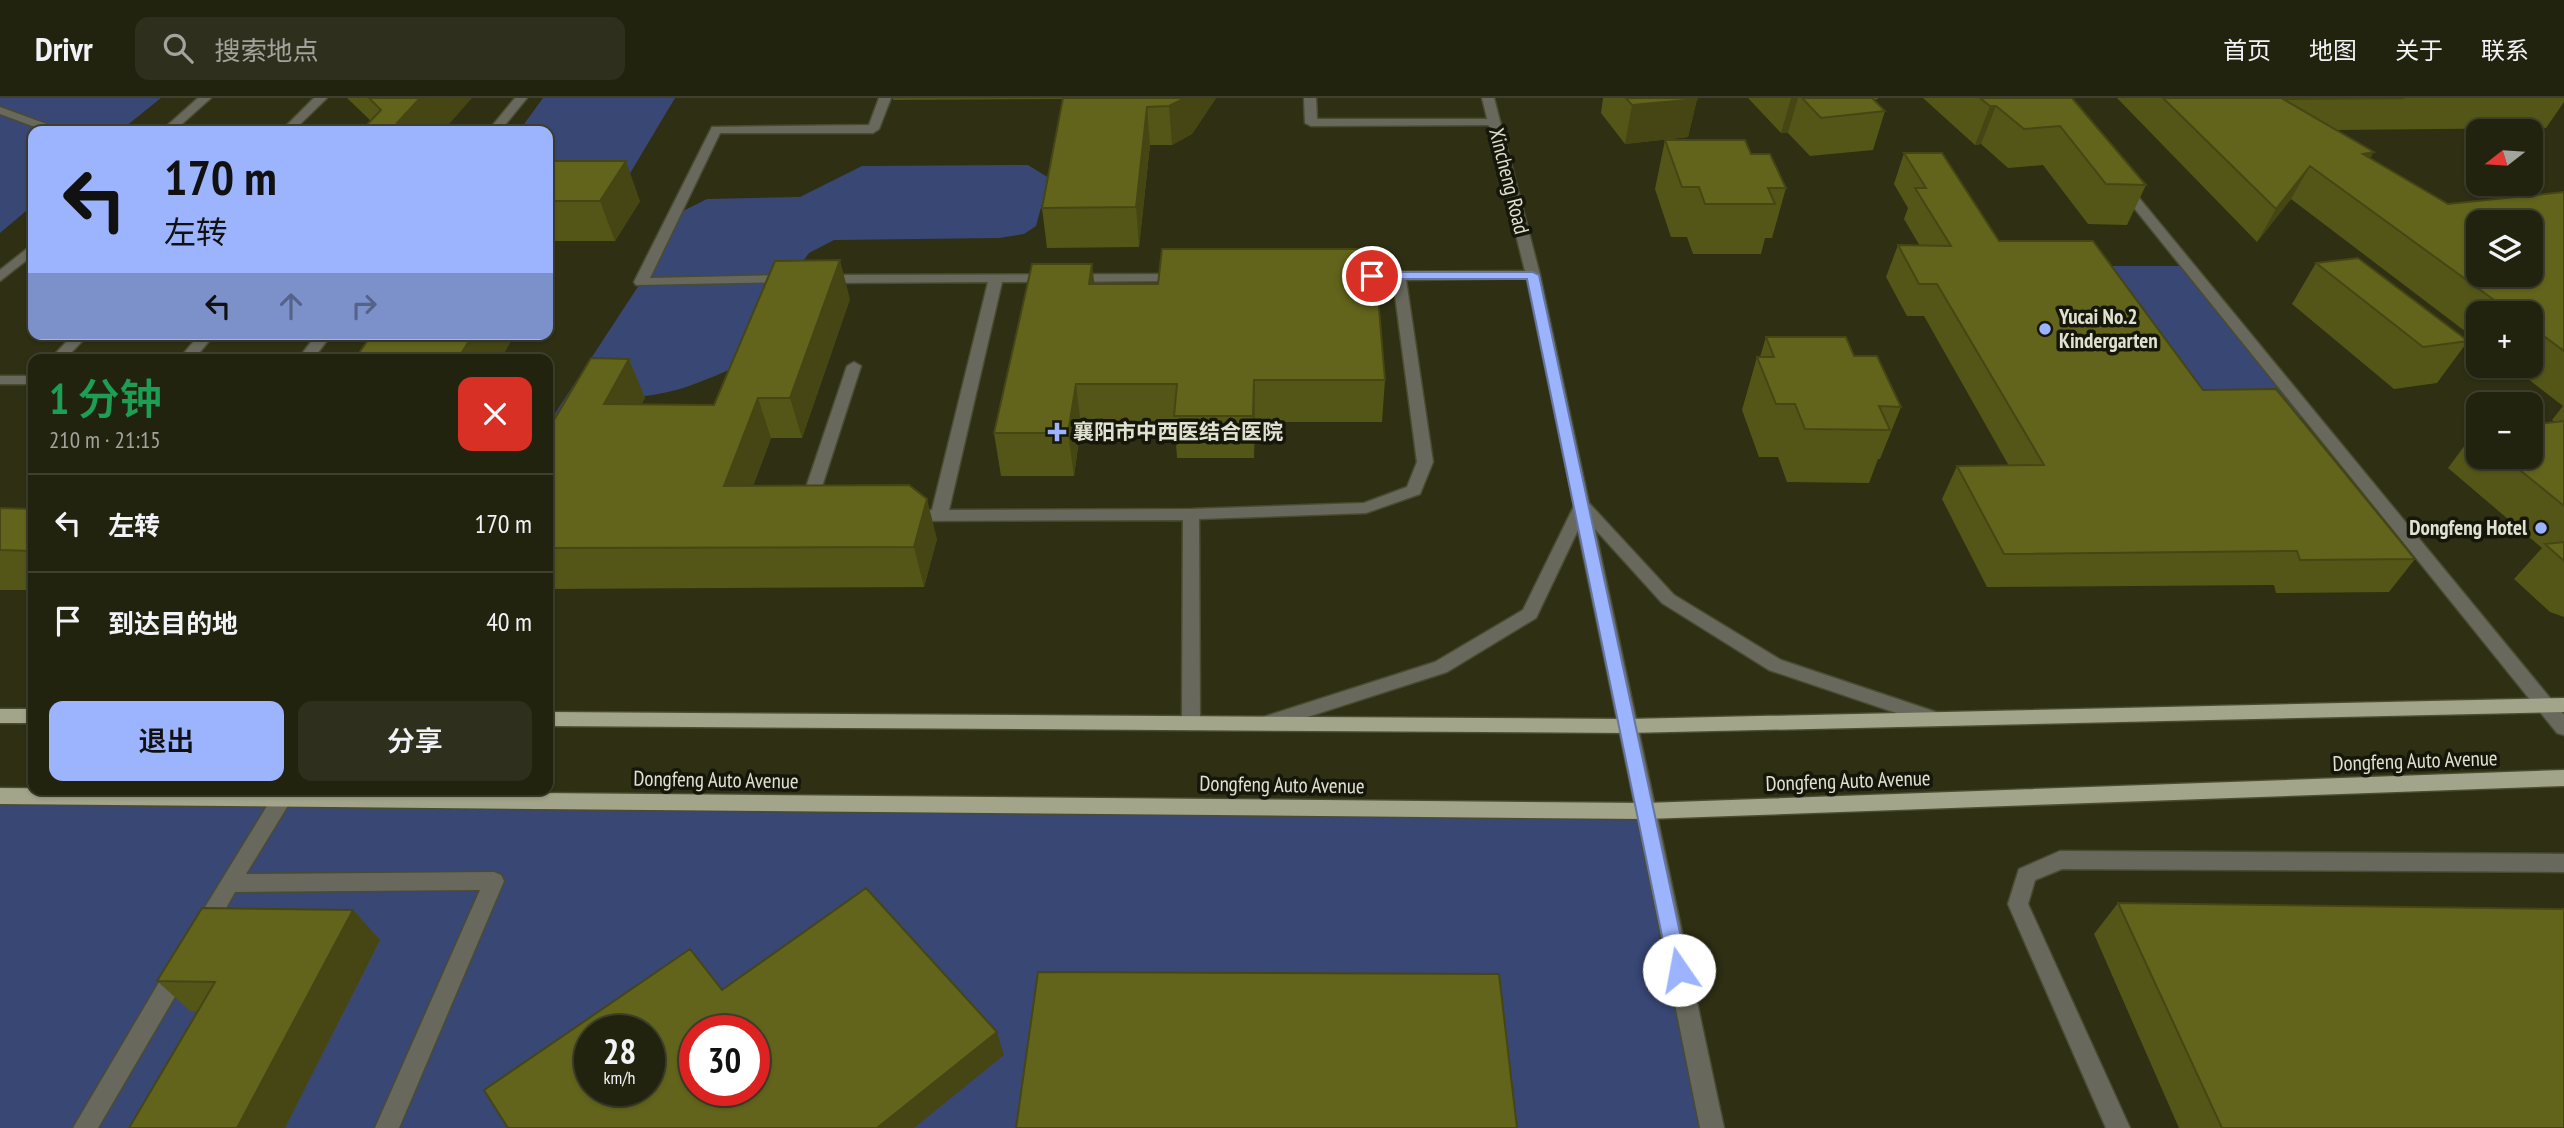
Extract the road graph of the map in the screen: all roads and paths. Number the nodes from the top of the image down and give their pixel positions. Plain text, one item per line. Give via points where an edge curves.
1 (205, 98) edge
2 (321, 98) edge
3 (521, 98) edge
4 (885, 98) edge
5 (1310, 98) edge
6 (1488, 98) edge
7 (0, 110) edge
8 (1494, 122) junction
9 (43, 126) edge
10 (173, 126) edge
11 (292, 126) edge
12 (498, 126) edge
13 (2111, 172) edge
14 (28, 252) edge
15 (1533, 275) junction
16 (0, 276) edge
17 (1343, 276) edge
18 (1399, 276) junction
19 (1205, 277) edge
20 (996, 278) junction
21 (76, 340) edge
22 (203, 340) edge
23 (321, 340) edge
24 (62, 354) edge
25 (190, 354) edge
26 (309, 354) edge
27 (854, 366) dead end
28 (0, 380) edge
29 (28, 380) edge
30 (1581, 505) junction
31 (1191, 514) junction
32 (818, 516) edge
33 (885, 516) edge
34 (939, 516) junction
35 (2555, 705) edge
36 (0, 716) edge
37 (28, 716) edge
38 (553, 719) edge
39 (1935, 719) junction
40 (1191, 723) junction
41 (1267, 724) junction
42 (1628, 726) junction
43 (2564, 728) edge
44 (2564, 778) edge
45 (0, 796) edge
46 (282, 799) junction
47 (1646, 811) junction
48 (2564, 863) edge
49 (229, 883) junction
50 (85, 1128) edge
51 (387, 1128) edge
52 (1712, 1128) edge
53 (2118, 1128) edge

1 - 10 street
2 - 11 street
3 - 12 street
4 - 20 street via 873,129 716,128 642,282
5 - 8 street via 1311,123
6 - 8 street, Xincheng Road
7 - 9 street
8 - 15 street, Xincheng Road
13 - 35 street
14 - 16 street
15 - 18 street
15 - 30 street, Xincheng Road
17 - 18 street
18 - 31 street via 1425,463 1414,490 1367,508
19 - 20 street
20 - 34 street
21 - 24 street
22 - 25 street
23 - 26 street
27 - 32 street via 805,516
28 - 29 street
30 - 39 street via 1668,599 1775,665
30 - 41 street via 1531,614 1441,667
30 - 42 street, Xincheng Road
31 - 34 street
31 - 40 street
33 - 34 street
35 - 39 main road
35 - 43 street
36 - 37 main road
38 - 40 main road
39 - 42 main road
40 - 41 main road
41 - 42 main road
42 - 47 street, Xincheng Road
44 - 47 main road, Dongfeng Auto Avenue
45 - 46 main road, Dongfeng Auto Avenue
46 - 47 main road, Dongfeng Auto Avenue
46 - 49 street
47 - 52 street, Xincheng Road
48 - 53 street via 2060,860 2026,875 2018,904
49 - 50 street
49 - 51 street via 494,881

